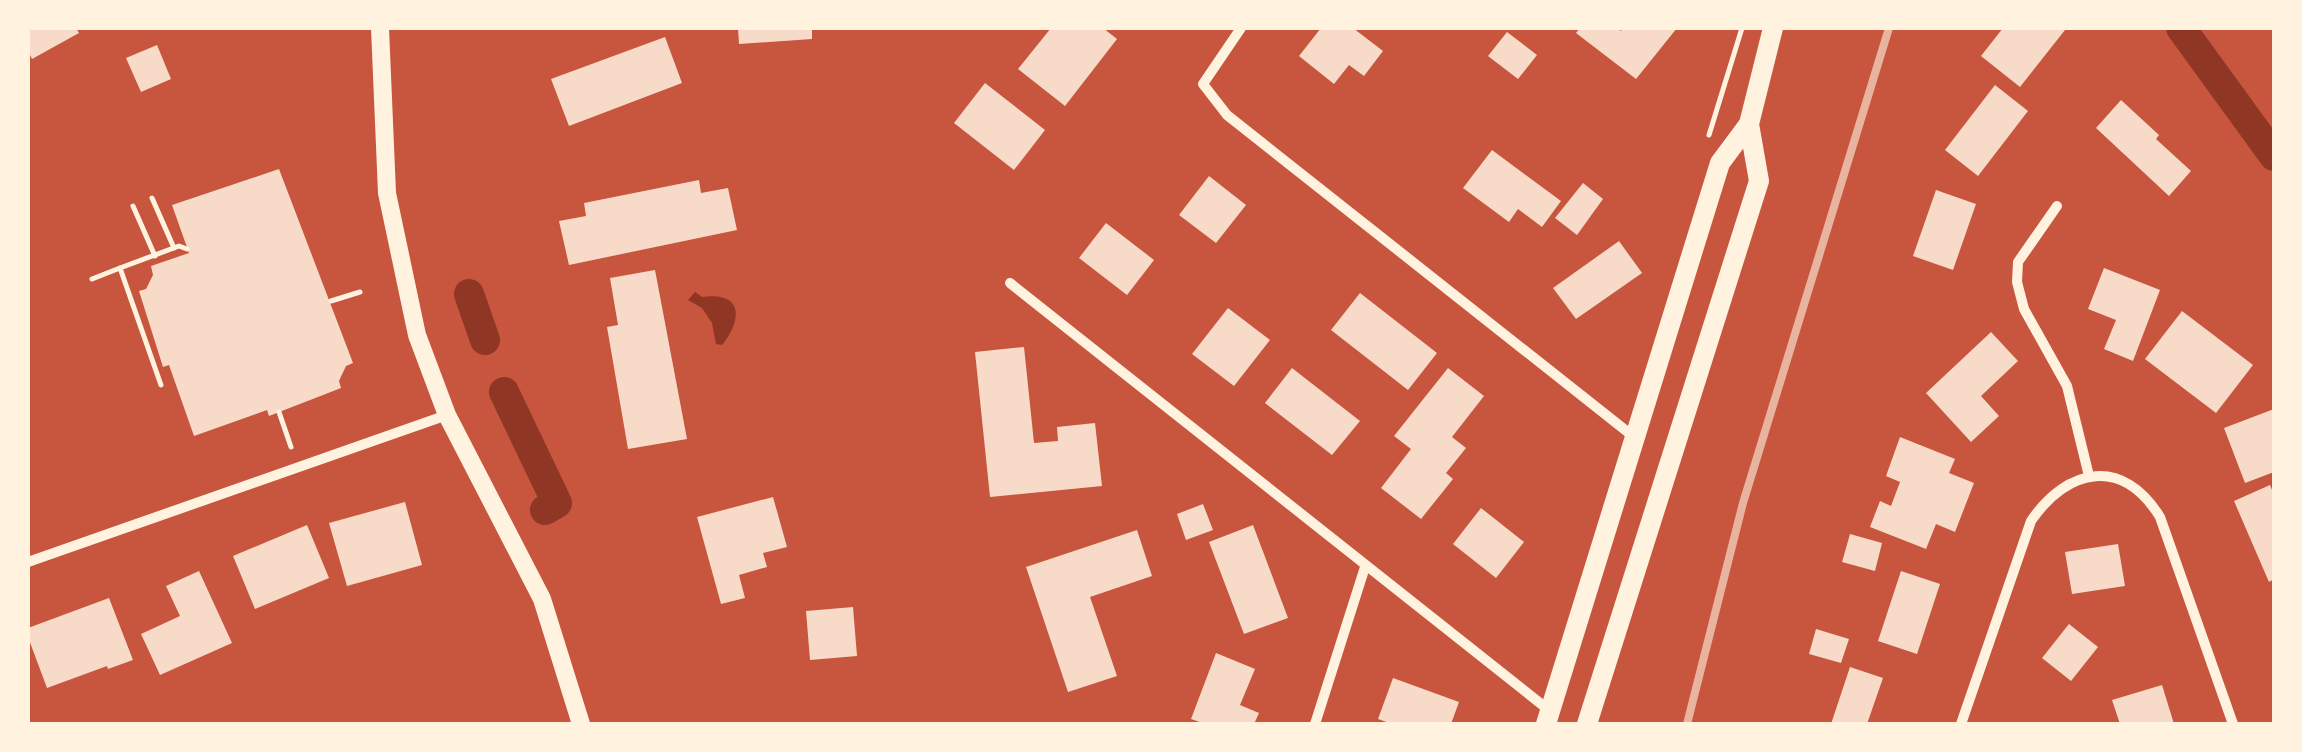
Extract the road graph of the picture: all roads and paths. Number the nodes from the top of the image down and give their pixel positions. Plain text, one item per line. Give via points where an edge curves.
1 (380, 28) edge
2 (1241, 28) edge
3 (1773, 28) edge
4 (1750, 124) junction
5 (152, 198) dead end
6 (132, 206) dead end
7 (2057, 206) dead end
8 (174, 248) junction
9 (187, 249) dead end
10 (155, 256) junction
11 (120, 268) junction
12 (92, 278) dead end
13 (1010, 284) dead end
14 (360, 292) dead end
15 (331, 301) dead end
16 (161, 384) dead end
17 (279, 412) dead end
18 (447, 415) junction
19 (1635, 437) junction
20 (291, 446) dead end
21 (2089, 476) junction
22 (28, 562) edge
23 (1365, 567) junction
24 (1548, 718) edge
25 (580, 724) edge
26 (1315, 724) edge
27 (1587, 724) edge
28 (1962, 724) edge
29 (2233, 724) edge

1 - 18 street via 388,193 418,334
2 - 19 street via 1203,84 1227,115
3 - 4 main road
4 - 19 main road via 1720,163
4 - 27 main road via 1759,181
5 - 8 path
6 - 10 path
7 - 21 street via 2018,262 2017,282 2024,309 2067,386
8 - 9 path
8 - 10 path
10 - 11 path
11 - 12 path
11 - 16 path
13 - 23 street
14 - 15 path
17 - 20 path
18 - 22 street
18 - 25 street via 542,598
19 - 24 main road
21 - 28 street via 2065,484 2031,521
21 - 29 street via 2128,482 2148,496
23 - 24 street
23 - 26 street

